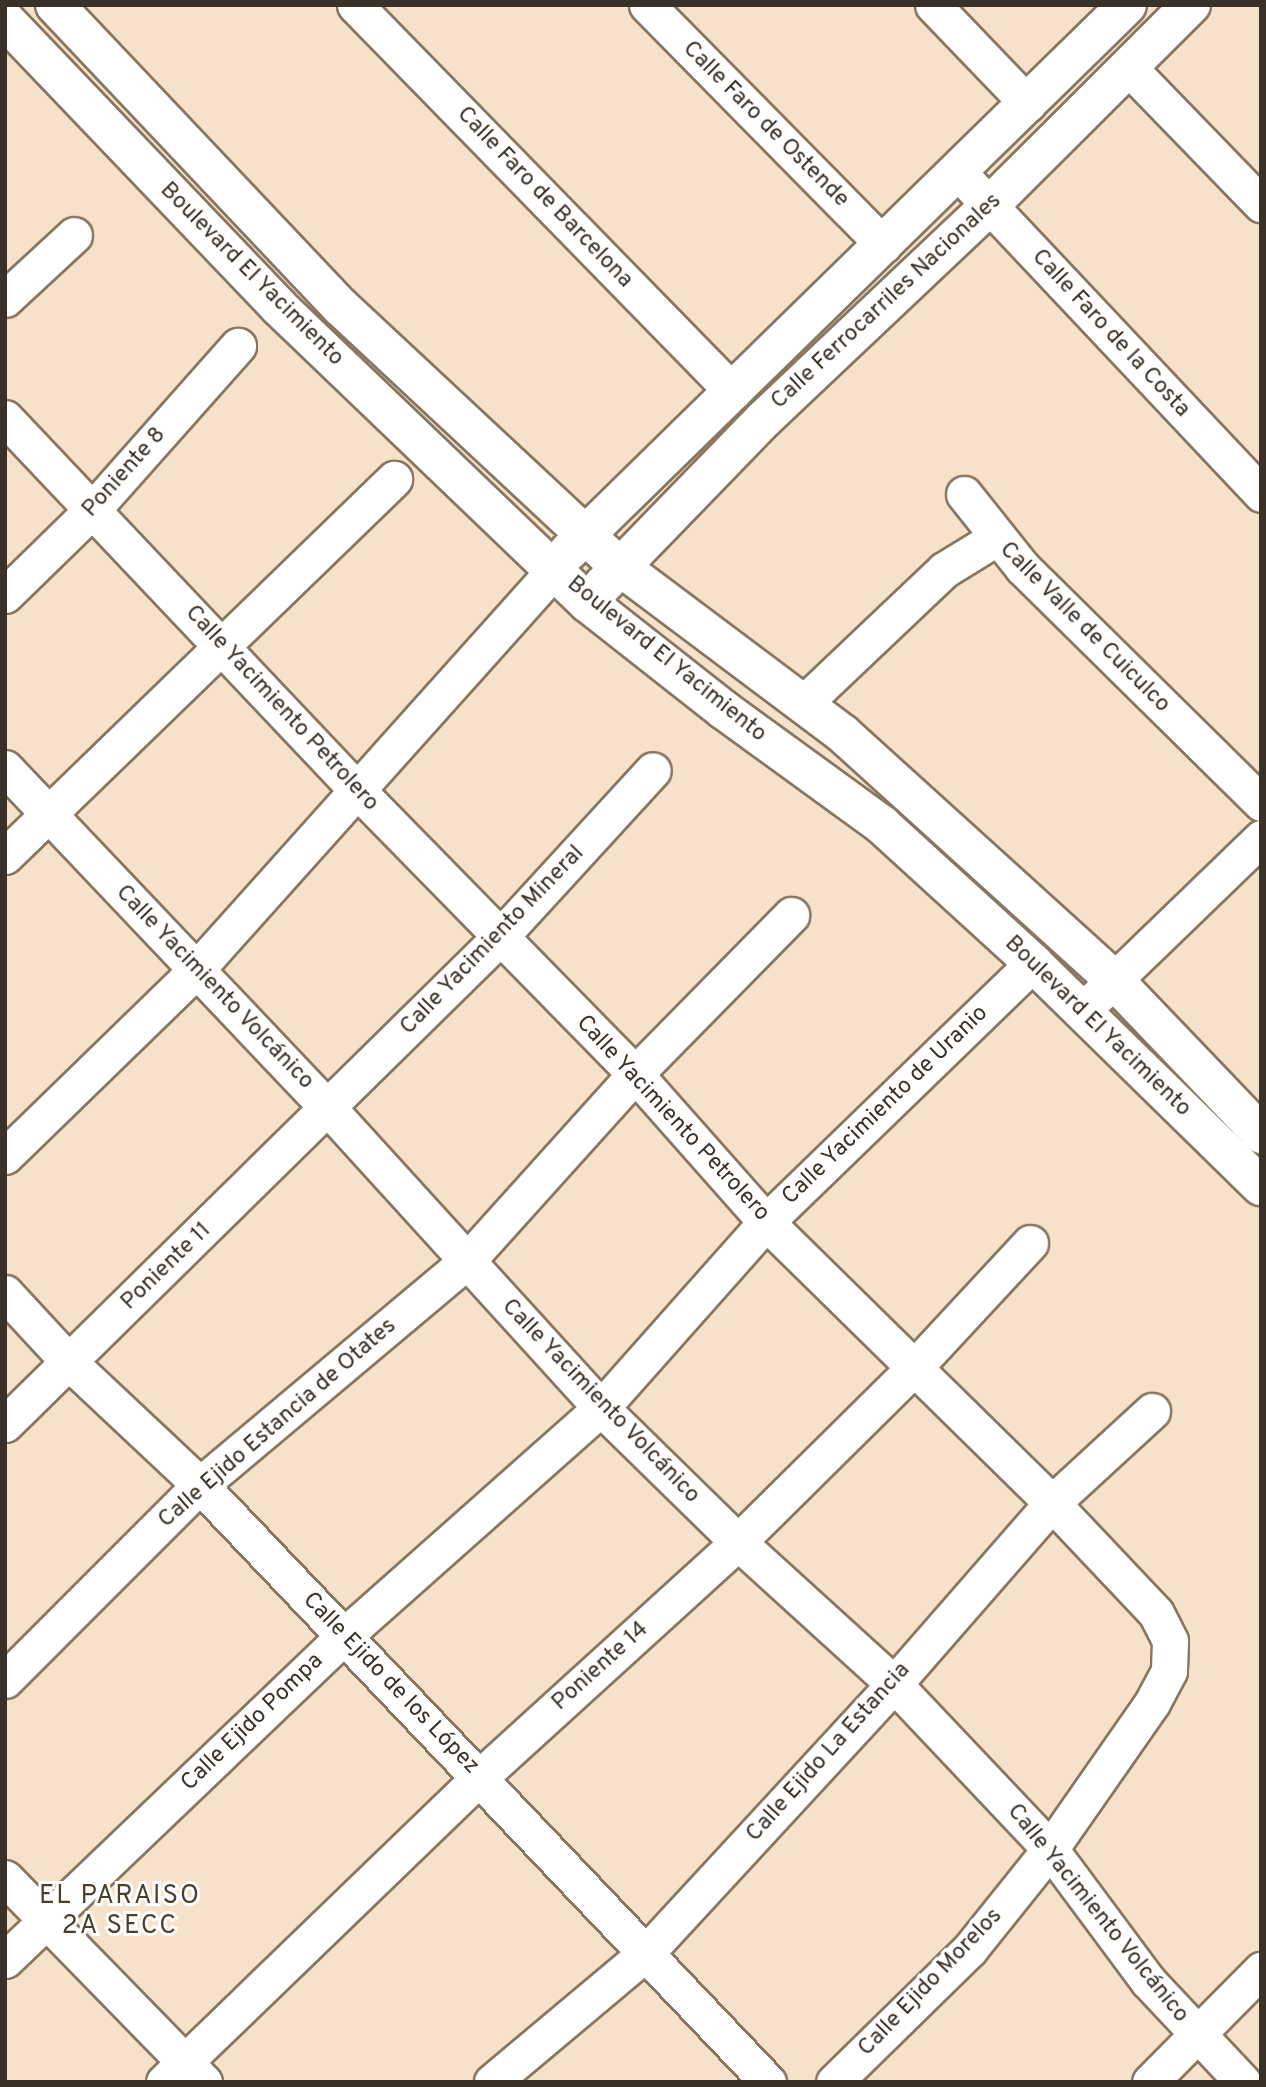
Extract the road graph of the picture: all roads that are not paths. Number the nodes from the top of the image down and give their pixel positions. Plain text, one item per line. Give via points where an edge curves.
1 (55, 5) edge
2 (355, 5) edge
3 (647, 5) edge
4 (933, 5) edge
5 (1127, 5) edge
6 (1191, 5) edge
7 (5, 20) edge
8 (1129, 68) junction
9 (1028, 104) junction
10 (960, 173) junction
11 (1261, 204) edge
12 (990, 205) junction
13 (74, 235) dead end
14 (884, 245) junction
15 (5, 299) edge
16 (238, 346) dead end
17 (733, 392) junction
18 (5, 418) edge
19 (394, 479) dead end
20 (964, 494) dead end
21 (1261, 494) edge
22 (94, 508) junction
23 (583, 532) junction
24 (996, 538) junction
25 (618, 565) junction
26 (555, 569) junction
27 (5, 595) edge
28 (588, 603) junction
29 (218, 645) junction
30 (806, 701) junction
31 (5, 768) edge
32 (653, 770) dead end
33 (356, 789) junction
34 (1261, 803) edge
35 (47, 812) junction
36 (1261, 838) edge
37 (5, 856) edge
38 (791, 915) dead end
39 (500, 937) junction
40 (1033, 963) junction
41 (197, 970) junction
42 (1114, 980) junction
43 (1082, 1011) junction
44 (635, 1074) junction
45 (329, 1110) junction
46 (1261, 1134) edge
47 (5, 1156) edge
48 (1261, 1186) edge
49 (766, 1222) junction
50 (1030, 1244) dead end
51 (466, 1262) junction
52 (5, 1293) edge
53 (69, 1362) junction
54 (913, 1369) junction
55 (601, 1408) junction
56 (1152, 1411) dead end
57 (5, 1424) edge
58 (200, 1485) junction
59 (1052, 1503) junction
60 (738, 1542) junction
61 (344, 1636) junction
62 (5, 1680) edge
63 (894, 1684) junction
64 (480, 1777) junction
65 (1050, 1849) junction
66 (5, 1878) edge
67 (46, 1920) junction
68 (646, 1953) junction
69 (5, 1960) edge
70 (1261, 1970) edge
71 (1196, 2034) junction
72 (185, 2075) edge
73 (492, 2082) edge
74 (768, 2082) edge
75 (834, 2082) edge
76 (1150, 2082) edge
77 (1243, 2082) edge

1 - 23 street, Boulevard El Yacimiento via 342,307
2 - 17 street, Calle Faro de Barcelona
3 - 14 street, Calle Faro de Ostende
4 - 9 street
5 - 9 street, Calle Ferrocarriles Nacionales
6 - 8 street, Calle Ferrocarriles Nacionales
7 - 26 street, Boulevard El Yacimiento via 279,307
8 - 11 street
8 - 12 street, Calle Ferrocarriles Nacionales
9 - 10 street, Calle Ferrocarriles Nacionales
10 - 12 street, Calle Faro de la Costa
10 - 14 street, Calle Ferrocarriles Nacionales
12 - 21 street, Calle Faro de la Costa
12 - 25 street, Calle Ferrocarriles Nacionales via 764,418
13 - 15 street
14 - 17 street, Calle Ferrocarriles Nacionales
16 - 22 street, Poniente 8
17 - 23 street, Calle Ferrocarriles Nacionales
18 - 22 street, Calle Yacimiento Petrolero
19 - 29 street
20 - 24 street
22 - 27 street, Poniente 8
22 - 29 street, Calle Yacimiento Petrolero
23 - 25 street, Boulevard El Yacimiento
23 - 26 street, Calle Ferrocarriles Nacionales
24 - 30 street, Calle Valle de Cuiculco via 944,570
24 - 34 street, Calle Valle de Cuiculco
25 - 28 street, Calle Ferrocarriles Nacionales
25 - 30 street, Boulevard El Yacimiento
26 - 28 street, Boulevard El Yacimiento
26 - 33 street
28 - 40 street, Boulevard El Yacimiento via 882,825
29 - 33 street, Calle Yacimiento Petrolero
29 - 35 street
30 - 42 street, Boulevard El Yacimiento
31 - 35 street, Calle Yacimiento Volcánico
32 - 39 street, Calle Yacimiento Mineral
33 - 39 street, Calle Yacimiento Petrolero
33 - 41 street
35 - 37 street
35 - 41 street, Calle Yacimiento Volcánico
36 - 42 street
38 - 44 street, Calle Ejido Estancia de Otates
39 - 44 street, Calle Yacimiento Petrolero
39 - 45 street, Calle Yacimiento Mineral
40 - 43 street, Boulevard El Yacimiento
40 - 49 street, Calle Yacimiento de Uranio
41 - 45 street, Calle Yacimiento Volcánico
41 - 47 street
42 - 43 street
42 - 46 street, Boulevard El Yacimiento
43 - 48 street, Boulevard El Yacimiento
44 - 49 street, Calle Yacimiento Petrolero
44 - 51 street, Calle Ejido Estancia de Otates
45 - 51 street, Calle Yacimiento Volcánico
45 - 53 street, Poniente 11
49 - 54 street, Calle Yacimiento Petrolero
49 - 55 street, Calle Yacimiento de Uranio
50 - 54 street, Poniente 14
51 - 55 street, Calle Yacimiento Volcánico
51 - 58 street, Calle Ejido Estancia de Otates
52 - 53 street, Calle Ejido de los López
53 - 57 street, Poniente 11
53 - 58 street, Calle Ejido de los López
54 - 59 street, Calle Yacimiento Petrolero
54 - 60 street, Poniente 14
55 - 60 street, Calle Yacimiento Volcánico
55 - 61 street, Calle Ejido Pompa
56 - 59 street, Calle Ejido La Estancia
58 - 61 street, Calle Ejido de los López
58 - 62 street, Calle Ejido Estancia de Otates
59 - 63 street, Calle Ejido La Estancia
59 - 65 street, Calle Yacimiento Petrolero via 1156,1613 1170,1640 1169,1671 1152,1703
60 - 63 street, Calle Yacimiento Volcánico
60 - 64 street, Poniente 14
61 - 64 street, Calle Ejido de los López
61 - 67 street, Calle Ejido Pompa
63 - 65 street, Calle Yacimiento Volcánico
63 - 68 street, Calle Ejido La Estancia
64 - 68 street, Calle Ejido de los López
64 - 72 street, Poniente 14
65 - 71 street, Calle Yacimiento Volcánico via 1148,1981
65 - 75 street, Calle Ejido Morelos via 969,1950
66 - 67 street
67 - 69 street, Calle Ejido Pompa
67 - 72 street
68 - 73 street, Calle Ejido La Estancia
68 - 74 street, Calle Ejido de los López
70 - 71 street
71 - 76 street
71 - 77 street, Calle Yacimiento Volcánico

